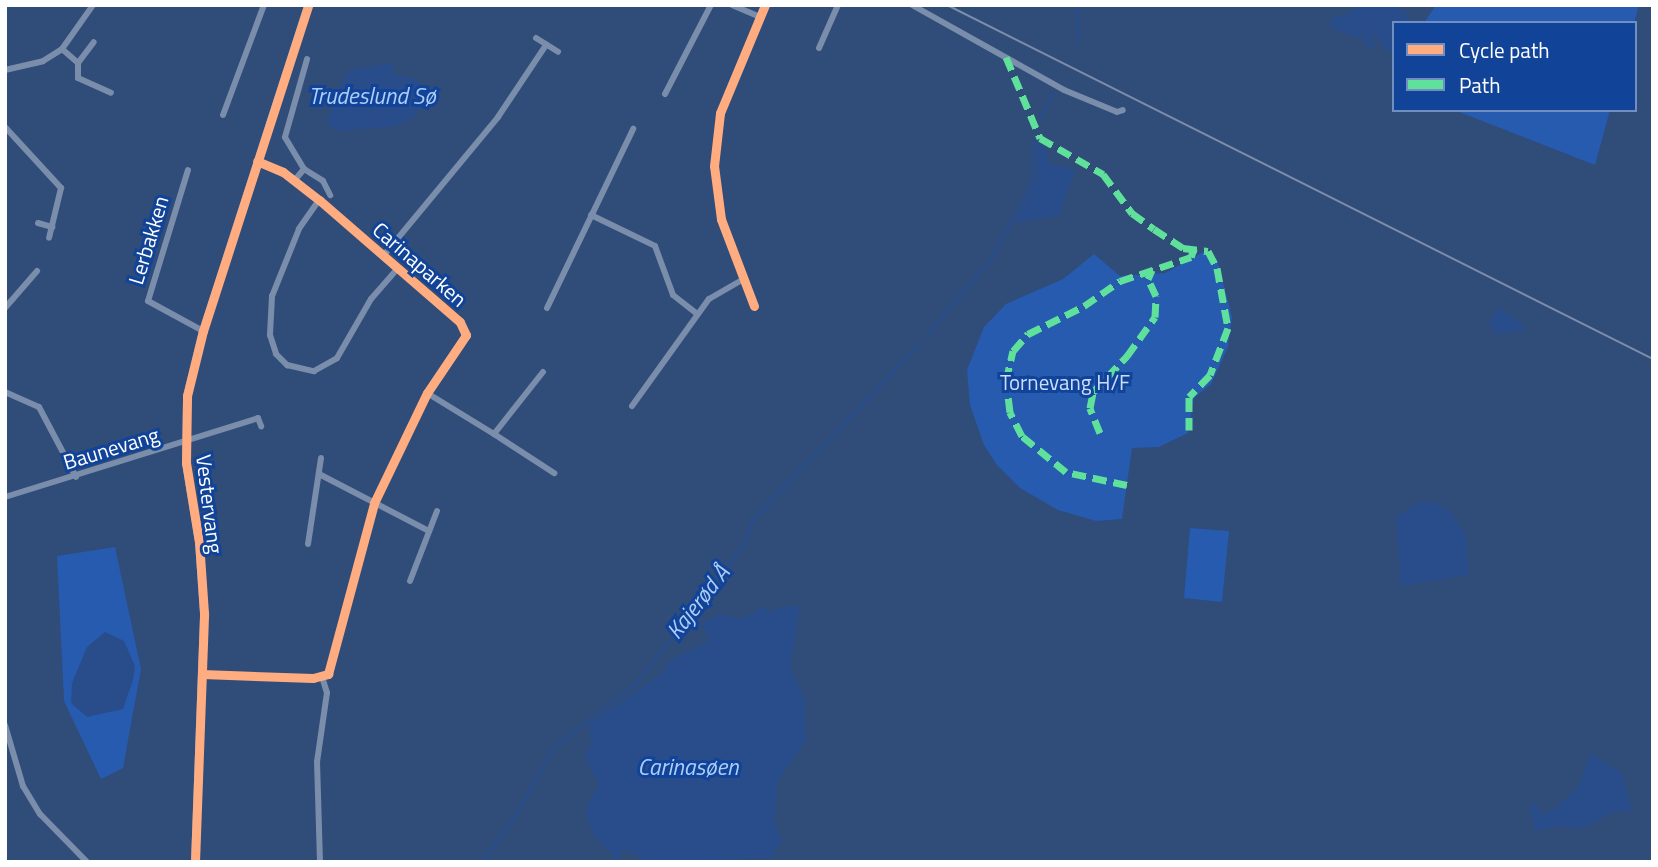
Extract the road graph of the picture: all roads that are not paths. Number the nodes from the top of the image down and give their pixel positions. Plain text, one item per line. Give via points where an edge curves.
1 (93, 5) edge
2 (264, 5) edge
3 (308, 5) edge
4 (711, 5) edge
5 (732, 5) edge
6 (765, 5) edge
7 (838, 5) edge
8 (912, 5) edge
9 (760, 18) junction
10 (536, 38) dead end
11 (94, 42) dead end
12 (546, 45) junction
13 (819, 48) dead end
14 (62, 49) junction
15 (558, 52) dead end
16 (307, 59) dead end
17 (78, 63) junction
18 (5, 70) edge
19 (111, 93) dead end
20 (666, 94) dead end
21 (1123, 110) dead end
22 (223, 115) dead end
23 (633, 129) dead end
24 (7, 132) edge
25 (257, 161) junction
26 (304, 169) junction
27 (188, 170) dead end
28 (294, 181) junction
29 (330, 195) dead end
30 (319, 201) junction
31 (592, 215) junction
32 (38, 223) dead end
33 (52, 227) junction
34 (49, 239) dead end
35 (384, 255) junction
36 (398, 268) junction
37 (37, 271) dead end
38 (743, 279) junction
39 (754, 306) dead end
40 (5, 308) edge
41 (547, 308) dead end
42 (697, 314) junction
43 (203, 331) junction
44 (543, 373) dead end
45 (5, 392) edge
46 (427, 393) junction
47 (632, 405) dead end
48 (261, 426) dead end
49 (494, 434) junction
50 (185, 443) junction
51 (321, 458) dead end
52 (554, 473) dead end
53 (319, 474) junction
54 (76, 477) junction
55 (5, 497) edge
56 (374, 503) junction
57 (437, 511) dead end
58 (429, 531) junction
59 (308, 544) dead end
60 (410, 581) dead end
61 (202, 674) junction
62 (322, 677) junction
63 (5, 725) edge
64 (88, 862) edge
65 (195, 862) edge
66 (320, 862) edge

1 - 14 street
2 - 22 street
3 - 25 street, Vestervang
4 - 20 street
5 - 9 street
6 - 9 street
7 - 13 street
8 - 21 street via 1064,90 1117,112
9 - 38 street via 729,85 715,139 721,219
10 - 12 street
11 - 17 street
12 - 15 street
12 - 35 street, Carinaparken via 498,117
14 - 17 street
14 - 18 street via 43,61
16 - 26 street via 285,136
17 - 19 street via 78,78
23 - 31 street
24 - 33 street via 61,188
25 - 28 street, Carinaparken
25 - 43 street, Vestervang
26 - 28 street
26 - 29 street via 323,181
27 - 43 street, Lerbakken via 148,301
28 - 30 street, Carinaparken
30 - 35 street, Carinaparken
30 - 36 street via 299,229 272,296 270,335 276,354 286,365 314,371 337,358 371,299
31 - 41 street
31 - 42 street via 655,246 673,295
32 - 33 street
33 - 34 street
35 - 36 street, Carinaparken
36 - 46 street, Carinaparken via 466,328 463,340
37 - 40 street
38 - 39 street
38 - 42 street via 716,292
42 - 47 street
43 - 50 street, Vestervang via 190,383
44 - 49 street
45 - 54 street via 39,407
46 - 49 street
46 - 56 street, Carinaparken
48 - 50 street, Baunevang via 258,418
49 - 52 street
50 - 54 street, Baunevang
50 - 61 street, Vestervang via 199,542
51 - 53 street
53 - 56 street
53 - 59 street
54 - 55 street, Baunevang
56 - 58 street
56 - 62 street, Carinaparken via 332,667
57 - 58 street
58 - 60 street
61 - 62 street
61 - 65 street, Vestervang
62 - 66 street via 327,693 317,762
63 - 64 street via 23,786 40,814

